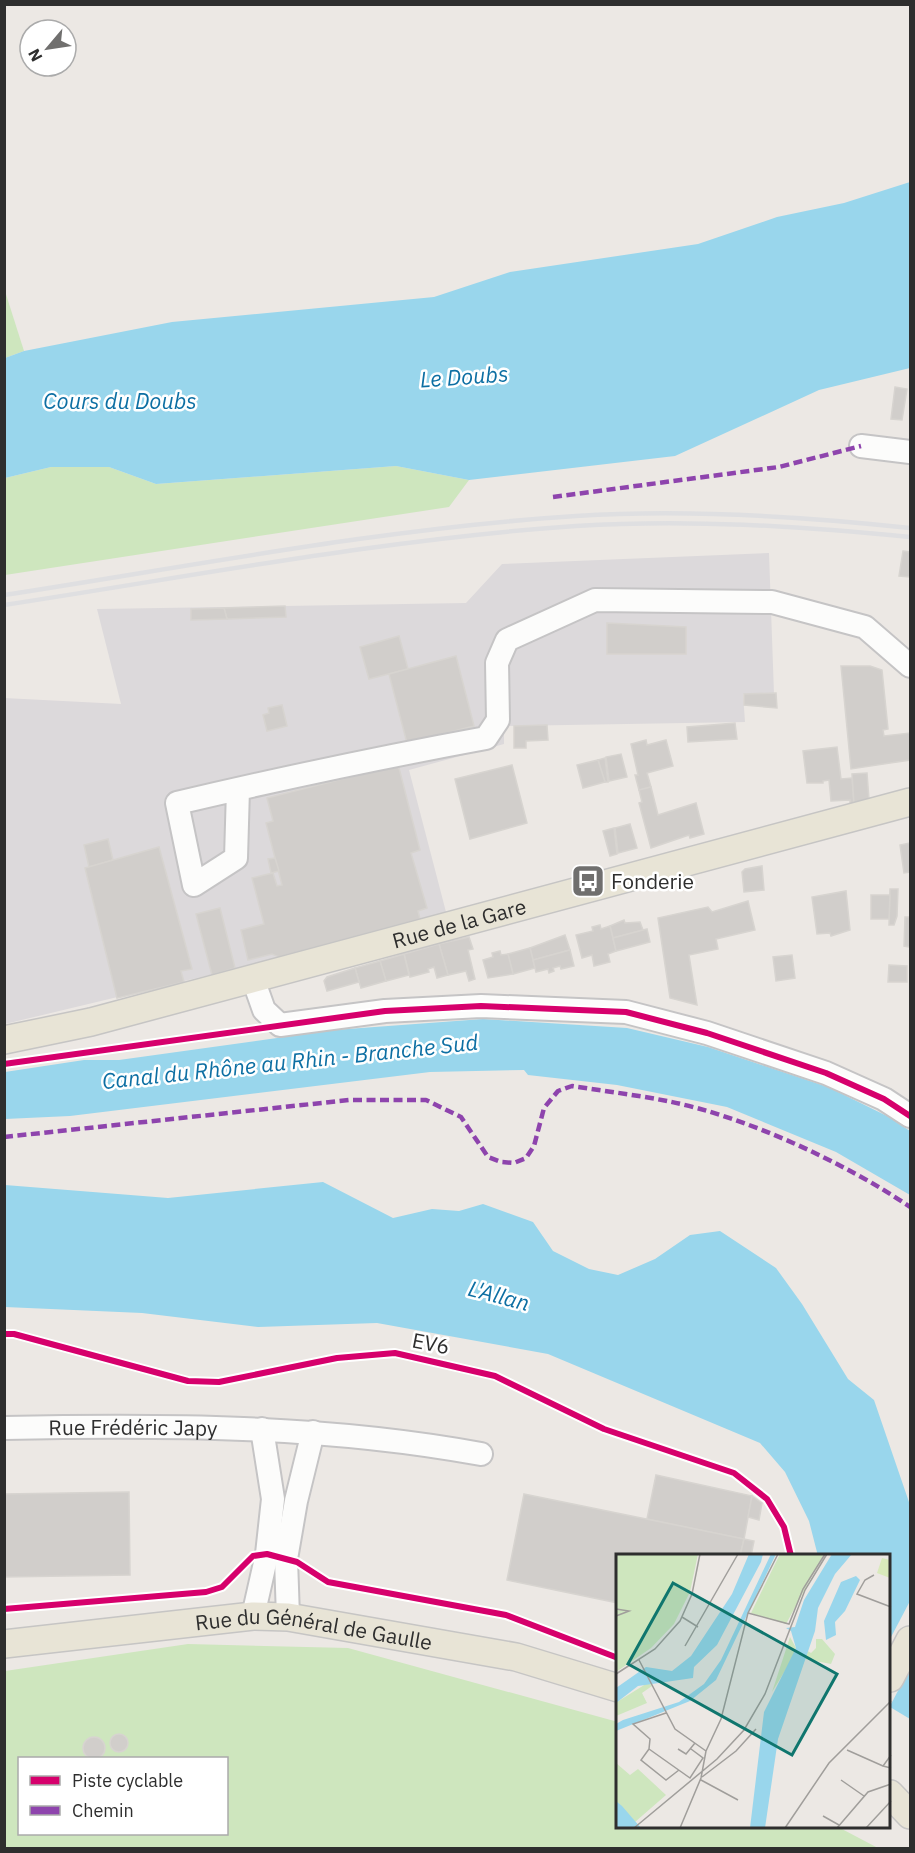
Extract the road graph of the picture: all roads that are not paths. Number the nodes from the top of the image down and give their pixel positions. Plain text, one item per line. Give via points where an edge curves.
1 (861, 446) dead end
2 (910, 452) edge
3 (910, 666) edge
4 (238, 789) dead end
5 (910, 802) edge
6 (253, 979) junction
7 (4, 1040) edge
8 (910, 1116) edge
9 (4, 1428) edge
10 (262, 1429) junction
11 (313, 1432) junction
12 (481, 1454) dead end
13 (253, 1616) junction
14 (288, 1617) junction
15 (910, 1640) edge
16 (4, 1644) edge
17 (891, 1676) edge
18 (616, 1687) edge
19 (891, 1795) edge
20 (910, 1815) edge
21 (891, 1821) edge
22 (910, 1832) edge

1 - 2 street
3 - 4 street via 865,627 772,602 595,600 507,640 497,663 498,720 486,738
5 - 6 main road, Rue de la Gare
6 - 7 main road, Rue de la Gare via 92,1022
6 - 8 street via 264,1010 280,1025 385,1011 481,1006 626,1012 707,1033 826,1073 884,1099
9 - 10 street, Rue Frédéric Japy via 176,1425
10 - 11 street, Rue Frédéric Japy
10 - 13 street via 273,1499 267,1554
11 - 12 street, Rue Frédéric Japy via 380,1437
11 - 14 street via 286,1559
13 - 14 main road, Rue du Général de Gaulle
13 - 16 main road, Rue du Général de Gaulle
14 - 18 main road, Rue du Général de Gaulle via 516,1657
15 - 17 main road
19 - 20 main road
21 - 22 main road

